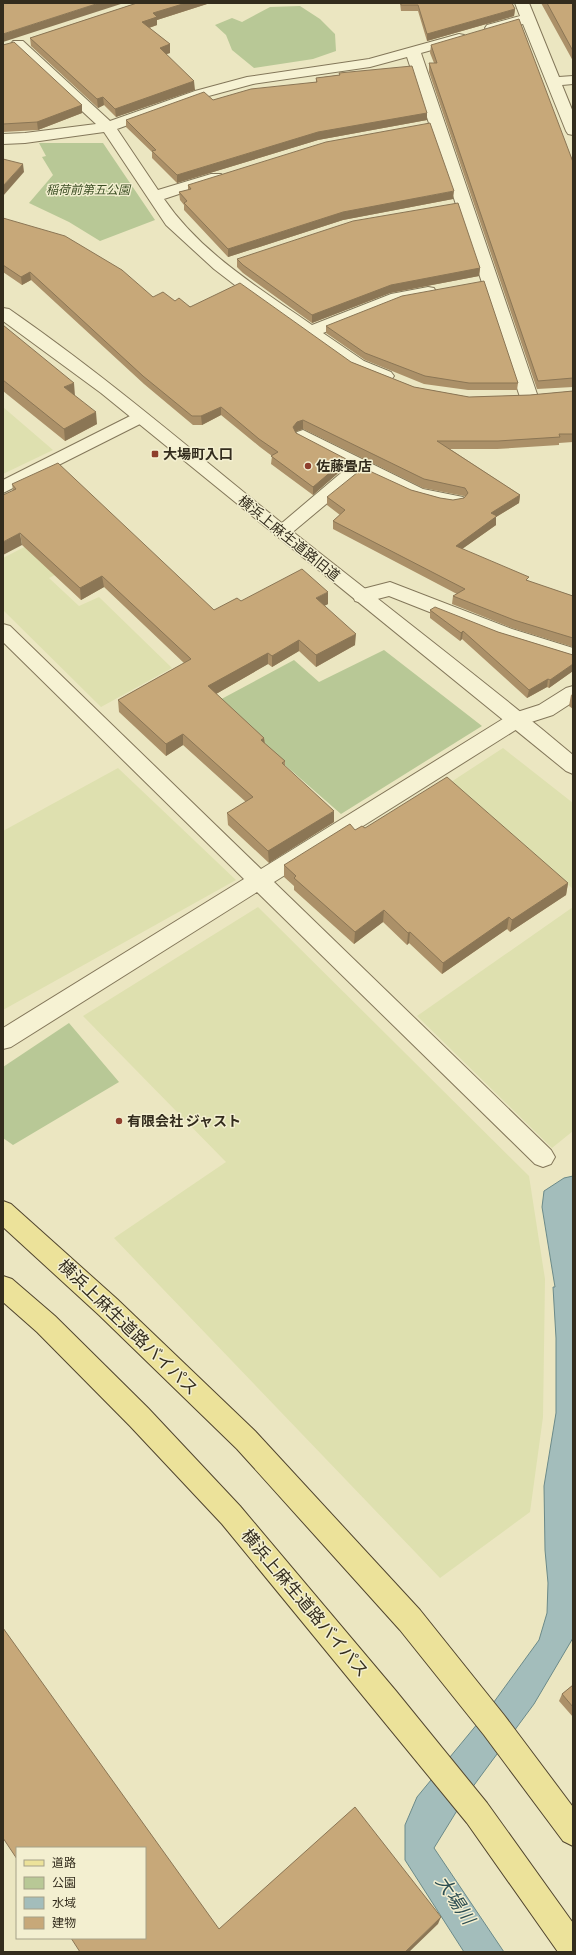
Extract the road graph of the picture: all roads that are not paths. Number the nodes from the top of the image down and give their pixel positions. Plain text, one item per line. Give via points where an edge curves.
1 (522, 3) edge
2 (527, 18) junction
3 (32, 39) edge
4 (18, 44) junction
5 (3, 48) edge
6 (413, 52) junction
7 (573, 80) edge
8 (553, 82) junction
9 (108, 127) junction
10 (573, 130) edge
11 (3, 138) edge
12 (232, 172) edge
13 (156, 196) junction
14 (444, 289) edge
15 (3, 313) edge
16 (312, 331) junction
17 (400, 382) edge
18 (529, 396) edge
19 (140, 417) junction
20 (303, 436) edge
21 (360, 466) junction
22 (3, 487) edge
23 (458, 501) edge
24 (282, 532) junction
25 (362, 596) junction
26 (3, 631) edge
27 (573, 655) edge
28 (573, 693) edge
29 (518, 719) junction
30 (573, 766) edge
31 (261, 881) junction
32 (3, 1040) edge
33 (543, 1158) dead end
34 (3, 1212) edge
35 (3, 1287) edge
36 (573, 1831) edge
37 (573, 1948) edge

1 - 2 street
2 - 6 street
2 - 8 street
3 - 4 street
4 - 5 street
4 - 9 street
6 - 9 street via 370,62 252,80 200,94
6 - 18 street via 428,125 483,281
7 - 8 street
8 - 10 street
9 - 11 street via 25,138
9 - 13 street
12 - 13 street
13 - 16 street via 172,222 227,263 276,308
14 - 16 street via 397,298
15 - 19 street, 横浜上麻生道路旧道 via 54,347
16 - 17 street via 358,365
19 - 22 street
19 - 24 street, 横浜上麻生道路旧道
20 - 21 street
21 - 23 street via 419,494
21 - 24 street
24 - 25 street, 横浜上麻生道路旧道
25 - 27 street via 390,589 504,634
25 - 29 street, 横浜上麻生道路旧道
26 - 31 street
28 - 29 street via 546,710
29 - 30 street, 横浜上麻生道路旧道
29 - 31 street
31 - 32 street
31 - 33 street
34 - 36 main road, 横浜上麻生道路バイパス via 108,1307 246,1440 410,1620 494,1724
35 - 37 main road, 横浜上麻生道路バイパス via 46,1324 128,1406 231,1515 477,1813

